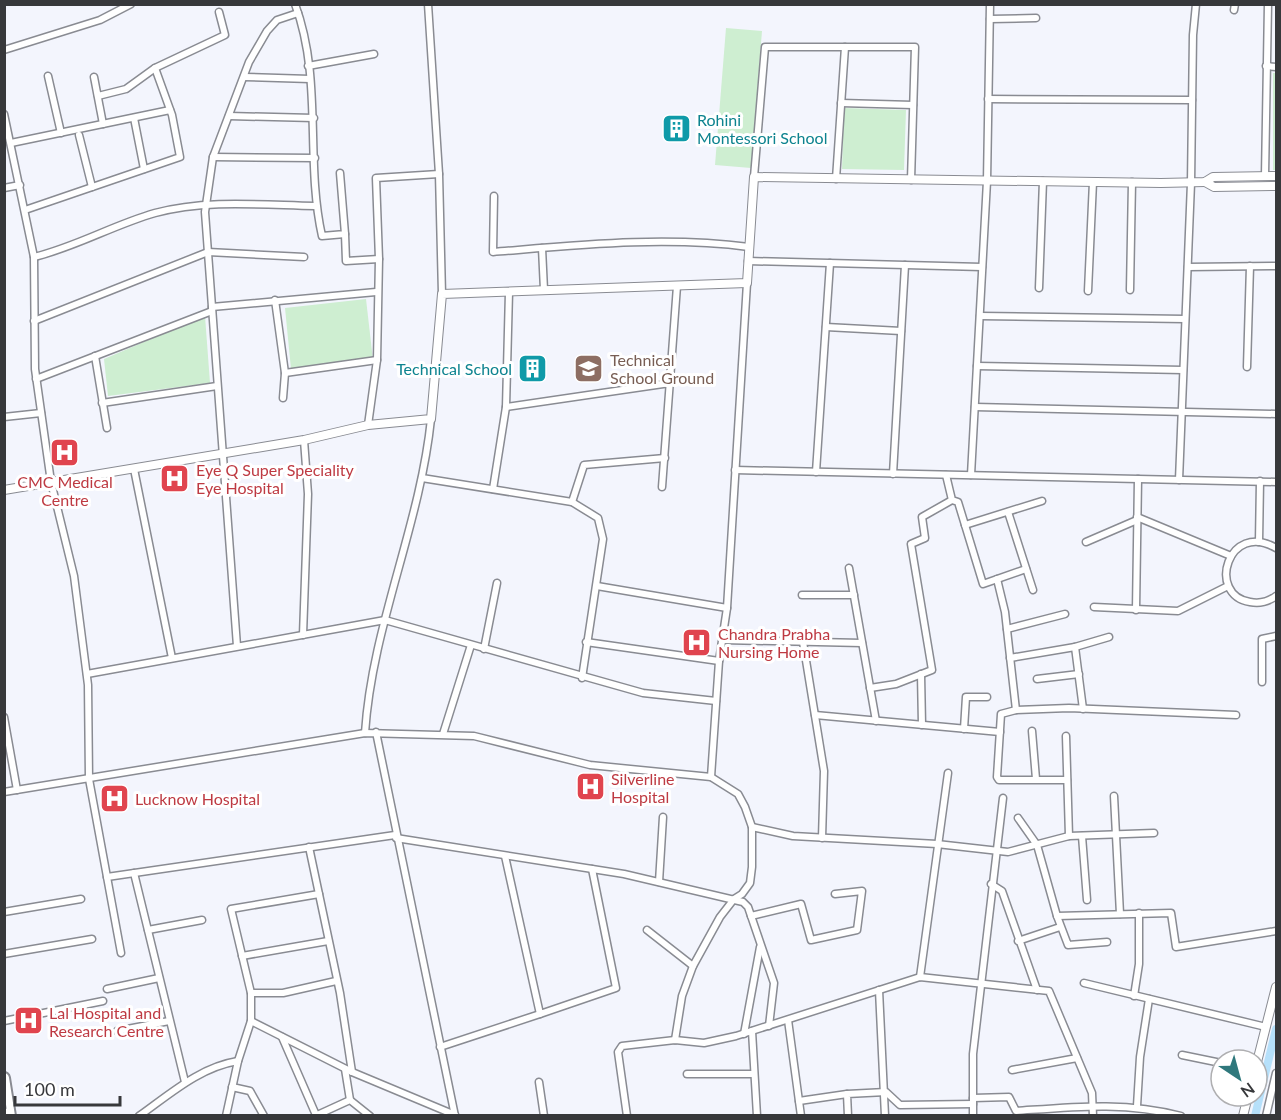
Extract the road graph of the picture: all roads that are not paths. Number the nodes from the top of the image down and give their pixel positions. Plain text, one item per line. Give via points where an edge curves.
1 (131, 4) edge
2 (295, 4) edge
3 (428, 4) edge
4 (990, 4) edge
5 (1196, 4) edge
6 (1268, 4) edge
7 (219, 12) dead end
8 (298, 13) junction
9 (1036, 18) dead end
10 (990, 19) junction
11 (845, 47) junction
12 (4, 50) edge
13 (374, 54) dead end
14 (308, 66) junction
15 (1266, 66) junction
16 (1276, 67) edge
17 (155, 68) junction
18 (48, 76) dead end
19 (94, 76) dead end
20 (244, 77) junction
21 (310, 79) junction
22 (98, 96) junction
23 (988, 99) junction
24 (1192, 100) junction
25 (842, 103) junction
26 (913, 105) junction
27 (170, 110) junction
28 (4, 114) edge
29 (229, 116) junction
30 (134, 118) junction
31 (314, 118) junction
32 (103, 124) junction
33 (61, 133) junction
34 (79, 135) dead end
35 (11, 143) junction
36 (213, 157) junction
37 (315, 158) junction
38 (144, 169) junction
39 (340, 173) dead end
40 (439, 174) junction
41 (1265, 176) junction
42 (1276, 176) edge
43 (754, 177) junction
44 (836, 178) junction
45 (911, 180) junction
46 (987, 181) junction
47 (1042, 181) junction
48 (1093, 182) junction
49 (1132, 182) junction
50 (1205, 182) junction
51 (1191, 183) junction
52 (20, 185) junction
53 (1276, 186) edge
54 (92, 187) junction
55 (4, 188) edge
56 (494, 196) dead end
57 (206, 205) junction
58 (315, 206) junction
59 (24, 210) junction
60 (345, 234) junction
61 (749, 247) junction
62 (542, 248) junction
63 (208, 252) junction
64 (33, 257) junction
65 (304, 257) dead end
66 (379, 259) junction
67 (748, 261) junction
68 (830, 263) junction
69 (905, 265) junction
70 (1250, 266) junction
71 (1276, 266) edge
72 (982, 267) junction
73 (1188, 267) junction
74 (747, 283) junction
75 (677, 286) junction
76 (1039, 288) dead end
77 (1130, 290) dead end
78 (544, 291) junction
79 (1088, 291) dead end
80 (376, 292) junction
81 (508, 292) junction
82 (442, 294) junction
83 (275, 300) junction
84 (212, 309) junction
85 (980, 316) junction
86 (1185, 319) junction
87 (34, 321) junction
88 (826, 327) junction
89 (901, 331) junction
90 (95, 356) junction
91 (377, 360) junction
92 (977, 366) junction
93 (1247, 367) dead end
94 (1183, 370) junction
95 (285, 373) junction
96 (36, 379) junction
97 (670, 383) junction
98 (217, 386) junction
99 (283, 398) dead end
100 (102, 403) junction
101 (506, 407) junction
102 (975, 407) junction
103 (1182, 412) junction
104 (41, 413) junction
105 (1276, 414) edge
106 (4, 417) edge
107 (431, 419) junction
108 (368, 426) junction
109 (106, 428) dead end
110 (304, 440) junction
111 (222, 454) junction
112 (664, 458) junction
113 (134, 469) junction
114 (735, 470) junction
115 (816, 472) junction
116 (893, 474) junction
117 (946, 475) junction
118 (971, 475) junction
119 (422, 478) junction
120 (1138, 479) junction
121 (1179, 480) junction
122 (1260, 482) junction
123 (1276, 482) edge
124 (51, 483) junction
125 (663, 487) dead end
126 (493, 489) junction
127 (4, 490) edge
128 (952, 500) junction
129 (1042, 501) dead end
130 (572, 502) junction
131 (1008, 512) junction
132 (1137, 518) junction
133 (965, 525) junction
134 (1086, 542) dead end
135 (1259, 542) junction
136 (1276, 548) edge
137 (1231, 556) junction
138 (849, 568) dead end
139 (1026, 569) junction
140 (997, 579) junction
141 (497, 583) dead end
142 (597, 586) junction
143 (1228, 586) junction
144 (1033, 590) dead end
145 (802, 595) dead end
146 (854, 595) junction
147 (1276, 596) edge
148 (1094, 607) dead end
149 (727, 608) junction
150 (1136, 610) junction
151 (1065, 614) dead end
152 (385, 620) junction
153 (1007, 629) junction
154 (303, 635) junction
155 (1276, 636) edge
156 (1109, 637) dead end
157 (723, 640) junction
158 (586, 642) junction
159 (803, 642) junction
160 (862, 643) junction
161 (471, 645) junction
162 (237, 646) junction
163 (1075, 647) junction
164 (484, 649) junction
165 (172, 658) junction
166 (1010, 658) junction
167 (719, 661) junction
168 (87, 674) junction
169 (921, 674) junction
170 (1079, 674) junction
171 (582, 678) junction
172 (1037, 679) dead end
173 (1262, 681) dead end
174 (870, 688) junction
175 (987, 697) dead end
176 (716, 701) junction
177 (1083, 709) junction
178 (1016, 710) junction
179 (815, 715) junction
180 (1236, 715) dead end
181 (4, 717) edge
182 (876, 721) junction
183 (922, 726) junction
184 (964, 729) junction
185 (1032, 731) dead end
186 (376, 732) junction
187 (1000, 732) junction
188 (365, 733) junction
189 (442, 734) junction
190 (1066, 736) dead end
191 (948, 773) dead end
192 (711, 777) junction
193 (89, 779) junction
194 (1035, 779) junction
195 (1067, 780) junction
196 (17, 790) junction
197 (4, 792) edge
198 (1114, 796) dead end
199 (1003, 798) dead end
200 (663, 817) dead end
201 (1018, 818) dead end
202 (752, 827) junction
203 (1154, 834) dead end
204 (1118, 835) junction
205 (395, 836) junction
206 (1069, 836) junction
207 (1082, 836) junction
208 (822, 838) junction
209 (937, 844) junction
210 (1037, 845) junction
211 (309, 848) junction
212 (995, 851) junction
213 (506, 856) junction
214 (592, 869) junction
215 (134, 873) junction
216 (107, 878) junction
217 (659, 882) junction
218 (991, 884) junction
219 (319, 894) junction
220 (835, 894) dead end
221 (734, 898) junction
222 (81, 899) dead end
223 (1087, 900) dead end
224 (4, 912) edge
225 (1120, 914) junction
226 (1139, 914) junction
227 (751, 916) junction
228 (1057, 916) junction
229 (202, 920) dead end
230 (1060, 927) junction
231 (148, 930) junction
232 (647, 930) dead end
233 (1276, 931) edge
234 (92, 939) dead end
235 (328, 941) junction
236 (1018, 941) junction
237 (1107, 942) dead end
238 (760, 946) junction
239 (121, 953) dead end
240 (4, 954) edge
241 (242, 956) junction
242 (693, 966) junction
243 (920, 977) junction
244 (159, 978) junction
245 (336, 981) junction
246 (1084, 983) dead end
247 (982, 984) junction
248 (1276, 987) edge
249 (107, 988) dead end
250 (879, 990) junction
251 (1037, 990) junction
252 (251, 993) junction
253 (1134, 996) junction
254 (1149, 999) junction
255 (103, 1001) dead end
256 (540, 1014) junction
257 (788, 1020) junction
258 (169, 1021) junction
259 (251, 1021) junction
260 (4, 1022) edge
261 (770, 1026) junction
262 (1266, 1027) junction
263 (117, 1031) dead end
264 (752, 1031) junction
265 (744, 1034) junction
266 (282, 1037) junction
267 (675, 1040) junction
268 (440, 1047) junction
269 (1261, 1048) edge
270 (1182, 1054) dead end
271 (1077, 1058) junction
272 (238, 1061) junction
273 (1209, 1061) edge
274 (345, 1069) junction
275 (1012, 1070) dead end
276 (352, 1072) junction
277 (1276, 1072) edge
278 (687, 1074) dead end
279 (754, 1074) junction
280 (1275, 1081) edge
281 (5, 1082) edge
282 (185, 1082) junction
283 (539, 1082) dead end
284 (232, 1087) junction
285 (886, 1092) junction
286 (847, 1094) junction
287 (350, 1100) junction
288 (799, 1101) junction
289 (973, 1101) junction
290 (1093, 1106) junction
291 (1137, 1106) junction
292 (316, 1115) edge
293 (455, 1115) edge
294 (10, 1116) edge
295 (139, 1116) edge
296 (226, 1116) edge
297 (264, 1116) edge
298 (370, 1116) edge
299 (544, 1116) edge
300 (627, 1116) edge
301 (757, 1116) edge
302 (801, 1116) edge
303 (848, 1116) edge
304 (885, 1116) edge
305 (973, 1116) edge
306 (1093, 1116) edge
307 (1181, 1116) edge
308 (1266, 1116) edge

1 - 12 street via 100,20
2 - 8 street
3 - 40 street
4 - 10 street
5 - 24 street
6 - 15 street
7 - 17 street via 225,35
8 - 14 street
8 - 20 street via 277,20 267,31
9 - 10 street
10 - 23 street
11 - 25 street
11 - 26 street via 915,47
11 - 43 street via 765,47
13 - 14 street
14 - 21 street
15 - 16 street
15 - 41 street
17 - 22 street via 126,88
17 - 27 street
18 - 33 street
19 - 22 street
20 - 21 street
20 - 29 street
21 - 31 street
22 - 32 street
23 - 24 street
23 - 46 street
24 - 51 street
25 - 26 street
25 - 44 street
26 - 45 street
27 - 30 street
27 - 38 street via 180,157
28 - 35 street
29 - 31 street
29 - 36 street
30 - 32 street
30 - 38 street
31 - 37 street
32 - 33 street
33 - 35 street
34 - 54 street
35 - 52 street
36 - 37 street
36 - 57 street
37 - 58 street
38 - 54 street
39 - 60 street
40 - 66 street via 376,178
40 - 82 street
41 - 42 street
41 - 50 street via 1213,177
43 - 44 street
43 - 61 street
44 - 45 street
45 - 46 street
46 - 47 street
46 - 72 street
47 - 48 street
47 - 76 street
48 - 49 street
48 - 79 street
49 - 51 street
49 - 77 street
50 - 51 street
50 - 53 street via 1214,187
51 - 73 street
52 - 55 street
52 - 59 street
54 - 59 street
56 - 62 street via 493,252
57 - 58 street
57 - 63 street
57 - 64 street via 155,213
58 - 60 street via 322,237
59 - 64 street
60 - 66 street via 346,261
61 - 62 street via 660,241
61 - 67 street
62 - 78 street
63 - 65 street
63 - 84 street
63 - 87 street
64 - 87 street
66 - 80 street
67 - 68 street
67 - 74 street
68 - 69 street
68 - 88 street
69 - 72 street
69 - 89 street
70 - 71 street
70 - 73 street
70 - 93 street
72 - 85 street
73 - 86 street
74 - 75 street
74 - 114 street
75 - 78 street
75 - 97 street
78 - 81 street
80 - 83 street
80 - 91 street
81 - 82 street
81 - 101 street
82 - 107 street
83 - 84 street
83 - 95 street
84 - 90 street
84 - 98 street
85 - 86 street
85 - 92 street
86 - 94 street
87 - 96 street
88 - 89 street
88 - 115 street
89 - 116 street
90 - 96 street
90 - 100 street
91 - 95 street
91 - 108 street
92 - 94 street
92 - 102 street
94 - 103 street
95 - 99 street
96 - 104 street
97 - 101 street
97 - 112 street
98 - 100 street
98 - 111 street
100 - 109 street
101 - 126 street
102 - 103 street
102 - 118 street
103 - 105 street
103 - 121 street
104 - 106 street
104 - 124 street
107 - 108 street
107 - 119 street
108 - 110 street
110 - 111 street
110 - 154 street via 308,505
111 - 113 street
111 - 162 street
112 - 125 street
112 - 130 street via 584,465
113 - 124 street
113 - 165 street
114 - 115 street
114 - 149 street
115 - 116 street
116 - 117 street
117 - 118 street
117 - 128 street
118 - 120 street
119 - 126 street
119 - 152 street
120 - 121 street
120 - 132 street
121 - 122 street
122 - 123 street
122 - 135 street
124 - 127 street
124 - 168 street via 74,576
126 - 130 street
128 - 133 street via 958,502
128 - 169 street via 922,517 925,538 911,544 933,666
129 - 131 street
130 - 142 street via 598,518 603,539
131 - 133 street
131 - 139 street
132 - 134 street
132 - 137 street
132 - 150 street
133 - 140 street via 983,584
135 - 136 street
135 - 137 street via 1244,544
137 - 143 street via 1226,572
138 - 146 street
139 - 140 street
139 - 144 street
140 - 153 street
141 - 164 street
142 - 149 street
142 - 158 street
143 - 147 street via 1246,602 1258,604
143 - 150 street via 1178,611
145 - 146 street
146 - 160 street
148 - 150 street
149 - 157 street
151 - 153 street
152 - 154 street
152 - 161 street
152 - 188 street
153 - 166 street
154 - 162 street
155 - 173 street via 1262,639
156 - 163 street
157 - 159 street
157 - 167 street
158 - 167 street
158 - 171 street
159 - 160 street
159 - 179 street
160 - 174 street
161 - 164 street
161 - 189 street
162 - 165 street
163 - 166 street
163 - 170 street
164 - 171 street
165 - 168 street
166 - 178 street
167 - 176 street
168 - 193 street
169 - 174 street via 896,684
169 - 183 street
170 - 172 street
170 - 177 street
171 - 176 street via 643,693
174 - 182 street
175 - 184 street via 966,697
176 - 192 street
177 - 178 street
177 - 180 street
178 - 187 street via 1001,714
179 - 182 street
179 - 208 street via 824,771
181 - 196 street
182 - 183 street
183 - 184 street
184 - 187 street
185 - 194 street
186 - 188 street
186 - 189 street
186 - 205 street
187 - 194 street via 999,780
188 - 193 street
189 - 192 street via 474,735 590,765
190 - 195 street
191 - 209 street
192 - 202 street via 738,794
193 - 196 street
193 - 216 street
194 - 195 street
195 - 206 street
196 - 197 street
198 - 204 street
199 - 212 street
200 - 217 street
201 - 210 street
202 - 208 street
202 - 221 street via 750,882
203 - 204 street
204 - 207 street
204 - 225 street
205 - 211 street
205 - 213 street
205 - 268 street
206 - 207 street
206 - 210 street
207 - 223 street
208 - 209 street
209 - 212 street
209 - 243 street
210 - 212 street
210 - 228 street
211 - 215 street
211 - 219 street
212 - 218 street
213 - 214 street
213 - 256 street
214 - 217 street
214 - 256 street via 616,988
215 - 216 street
215 - 231 street
216 - 239 street
217 - 221 street
218 - 236 street via 1002,891
218 - 247 street
219 - 235 street
219 - 241 street via 231,909
220 - 227 street via 862,891 857,930 811,940 801,904
221 - 227 street via 745,904
221 - 242 street
222 - 224 street
225 - 226 street
225 - 228 street
226 - 233 street via 1171,913 1176,947
226 - 253 street via 1139,964
227 - 238 street
228 - 230 street
229 - 231 street
230 - 236 street
230 - 237 street via 1068,945
231 - 244 street
232 - 242 street
234 - 240 street
235 - 241 street
235 - 245 street
236 - 251 street
238 - 261 street via 774,983
238 - 265 street
241 - 252 street
242 - 267 street via 682,996
243 - 247 street
243 - 250 street
244 - 249 street
244 - 258 street
245 - 252 street via 283,993
245 - 276 street
246 - 253 street
247 - 251 street
247 - 289 street
248 - 262 street
250 - 257 street
250 - 285 street
251 - 271 street via 1049,991
252 - 259 street
253 - 254 street
254 - 262 street
254 - 291 street
255 - 260 street
256 - 268 street
257 - 261 street
257 - 288 street
258 - 263 street
258 - 282 street
259 - 266 street
259 - 272 street
261 - 264 street
262 - 269 street
264 - 265 street
264 - 279 street
265 - 267 street via 704,1042
266 - 274 street
266 - 292 street
267 - 300 street via 622,1046 618,1052
268 - 293 street
270 - 273 street
271 - 275 street
271 - 290 street via 1092,1093
272 - 282 street via 220,1064
272 - 284 street
274 - 276 street
274 - 287 street
276 - 293 street
277 - 280 street
278 - 279 street
279 - 301 street
280 - 308 street
281 - 294 highway
282 - 295 street
283 - 299 street
284 - 296 street
284 - 297 street via 250,1091
285 - 286 street
285 - 289 street via 900,1105
285 - 304 street
286 - 288 street
286 - 303 street
287 - 292 street
287 - 298 street
288 - 302 street
289 - 290 street via 1009,1097 1016,1111
289 - 305 street
290 - 291 street
290 - 306 street
291 - 307 street

